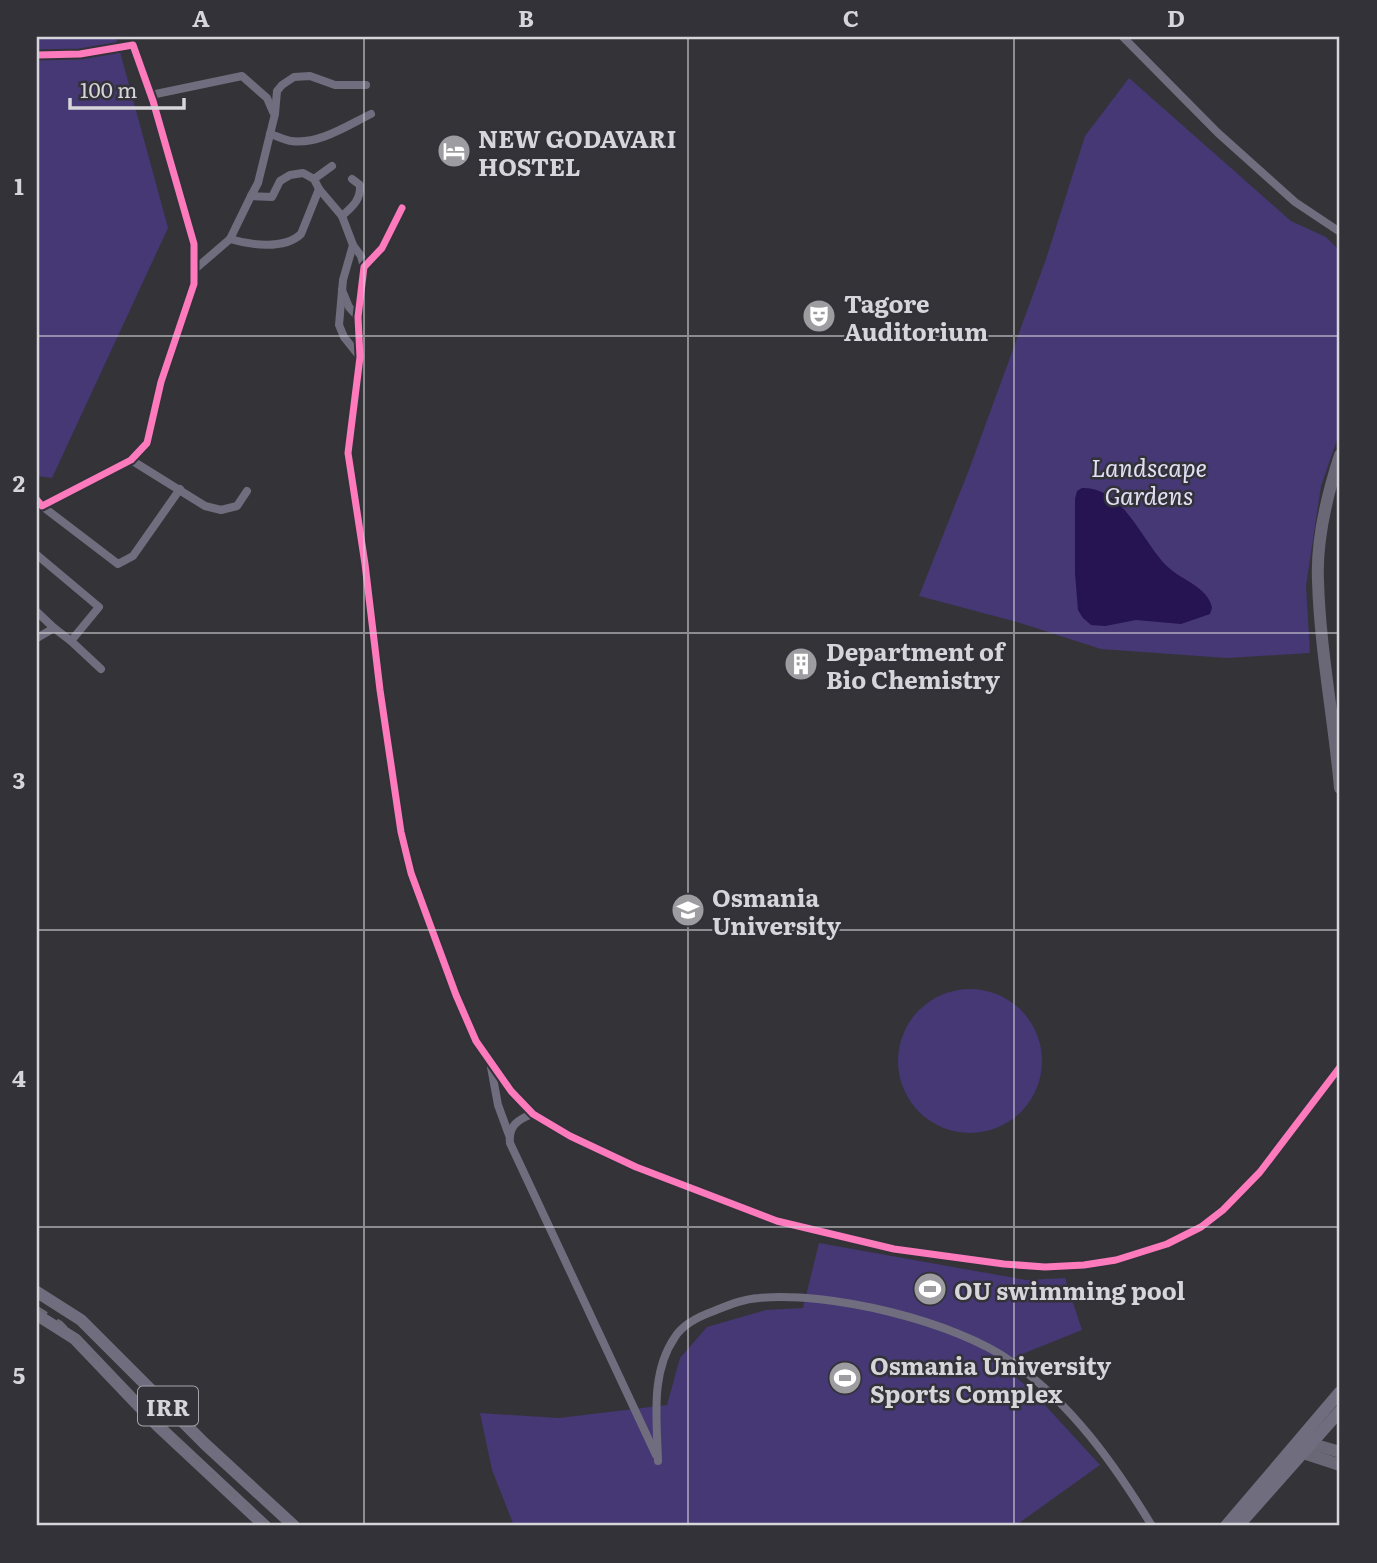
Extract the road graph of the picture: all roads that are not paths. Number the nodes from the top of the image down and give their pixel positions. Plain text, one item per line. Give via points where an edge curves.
1 (1123, 37) edge
2 (37, 55) edge
3 (366, 85) dead end
4 (151, 95) junction
5 (275, 114) junction
6 (372, 114) dead end
7 (270, 134) junction
8 (332, 166) dead end
9 (352, 178) dead end
10 (314, 179) junction
11 (319, 189) junction
12 (251, 196) junction
13 (402, 208) dead end
14 (342, 216) junction
15 (1340, 232) edge
16 (230, 239) junction
17 (353, 245) junction
18 (194, 270) junction
19 (363, 270) junction
20 (345, 271) junction
21 (342, 289) junction
22 (358, 317) junction
23 (360, 357) junction
24 (1340, 455) edge
25 (131, 460) junction
26 (180, 489) junction
27 (247, 491) dead end
28 (39, 503) edge
29 (37, 555) edge
30 (37, 612) edge
31 (54, 628) junction
32 (37, 638) edge
33 (71, 641) junction
34 (100, 669) dead end
35 (1340, 788) edge
36 (491, 1065) junction
37 (1340, 1067) edge
38 (533, 1114) junction
39 (509, 1135) junction
40 (37, 1292) edge
41 (69, 1313) junction
42 (37, 1315) edge
43 (58, 1328) junction
44 (1340, 1392) edge
45 (1340, 1410) edge
46 (1301, 1446) junction
47 (1340, 1452) edge
48 (1340, 1465) edge
49 (277, 1511) junction
50 (264, 1526) edge
51 (294, 1526) edge
52 (1152, 1526) edge
53 (1226, 1526) edge
54 (1238, 1526) edge

1 - 15 street via 1218,133 1286,194
2 - 4 street via 80,54 133,44
3 - 5 street via 335,85 310,76 294,78 277,91
4 - 5 street via 242,76 267,98
4 - 18 street via 194,244
5 - 7 street
6 - 7 street via 306,141
7 - 12 street
8 - 10 street
9 - 14 street via 360,185 360,194
10 - 11 street
10 - 12 street via 303,173 289,175 272,197
11 - 14 street
11 - 16 street via 297,239 257,245
12 - 16 street
13 - 19 street via 382,248
14 - 17 street
16 - 18 street
17 - 19 street
17 - 20 street
18 - 25 street via 194,284 161,382 147,443
19 - 20 street
19 - 22 street
20 - 21 street
21 - 22 street
21 - 23 street via 339,325
22 - 23 street
23 - 36 street via 348,453 401,832 411,873 456,996
24 - 35 main road via 1320,544 1318,580
25 - 26 street
25 - 28 street
26 - 27 street via 205,506 221,510 237,506
26 - 28 street via 133,556 118,564
29 - 33 street via 99,607
30 - 31 street
31 - 32 street
31 - 33 street
33 - 34 street
36 - 38 street
36 - 39 street
37 - 38 street via 1260,1172 1223,1210 1167,1244 1084,1265 1004,1264 894,1249 777,1221 636,1167
38 - 39 street via 521,1118
39 - 52 street via 658,1461 658,1382 674,1337 684,1326 749,1300 782,1296 830,1300 964,1335 1013,1363 1069,1413
40 - 41 main road, IRR
41 - 43 main road
41 - 49 main road, IRR
42 - 43 main road, IRR
43 - 50 main road, IRR via 75,1339
44 - 46 main road
45 - 46 main road
46 - 47 main road
46 - 48 main road
46 - 53 main road
46 - 54 main road
49 - 50 main road
49 - 51 main road, IRR

